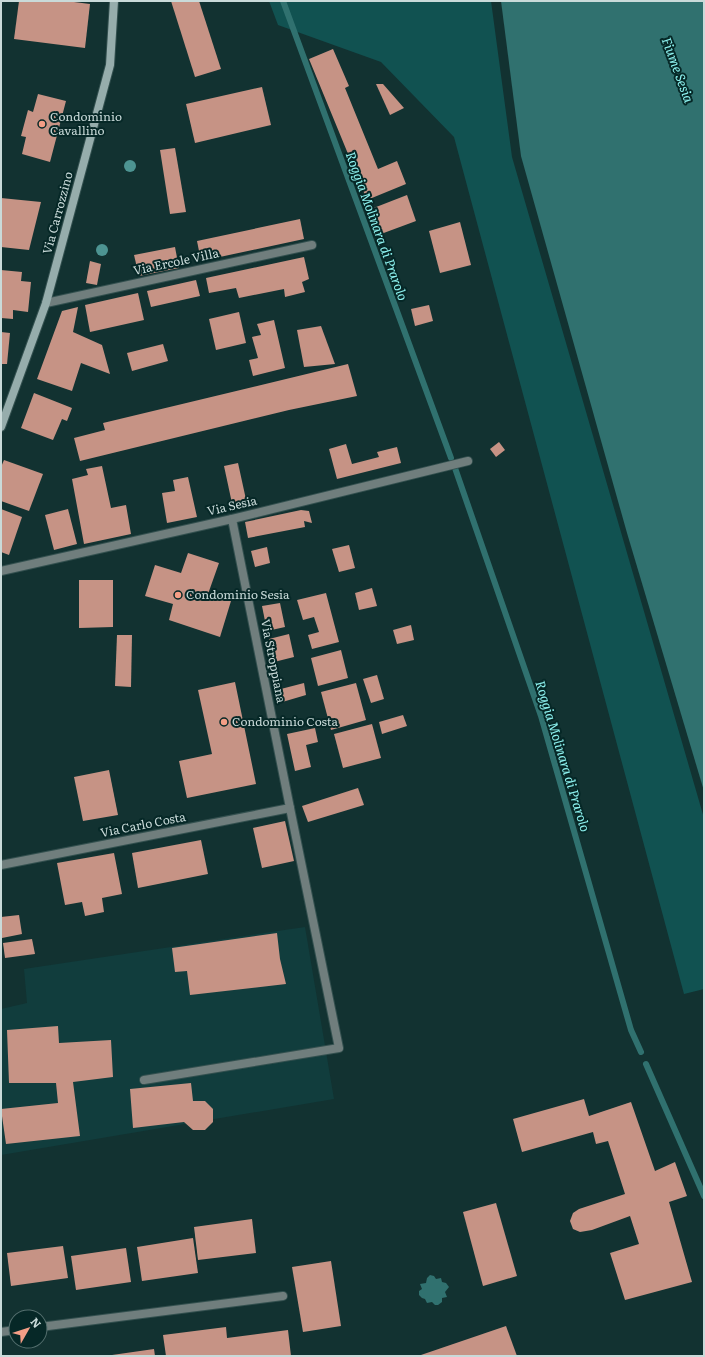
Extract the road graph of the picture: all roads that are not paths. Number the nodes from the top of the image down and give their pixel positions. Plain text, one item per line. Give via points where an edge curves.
1 (114, 1) edge
2 (312, 245) dead end
3 (46, 303) junction
4 (1, 427) edge
5 (468, 461) dead end
6 (232, 519) junction
7 (1, 571) edge
8 (290, 808) junction
9 (1, 865) edge
10 (144, 1080) dead end
11 (283, 1296) dead end
12 (48, 1326) edge

1 - 3 street, Via Carrozzino via 110,65
2 - 3 street, Via Ercole Villa
3 - 4 street, Via Carrozzino
5 - 6 street, Via Sesia
6 - 7 street, Via Sesia
6 - 8 street, Via Stroppiana
8 - 9 street, Via Carlo Costa
8 - 10 street, Via Stroppiana via 339,1048
11 - 12 street

